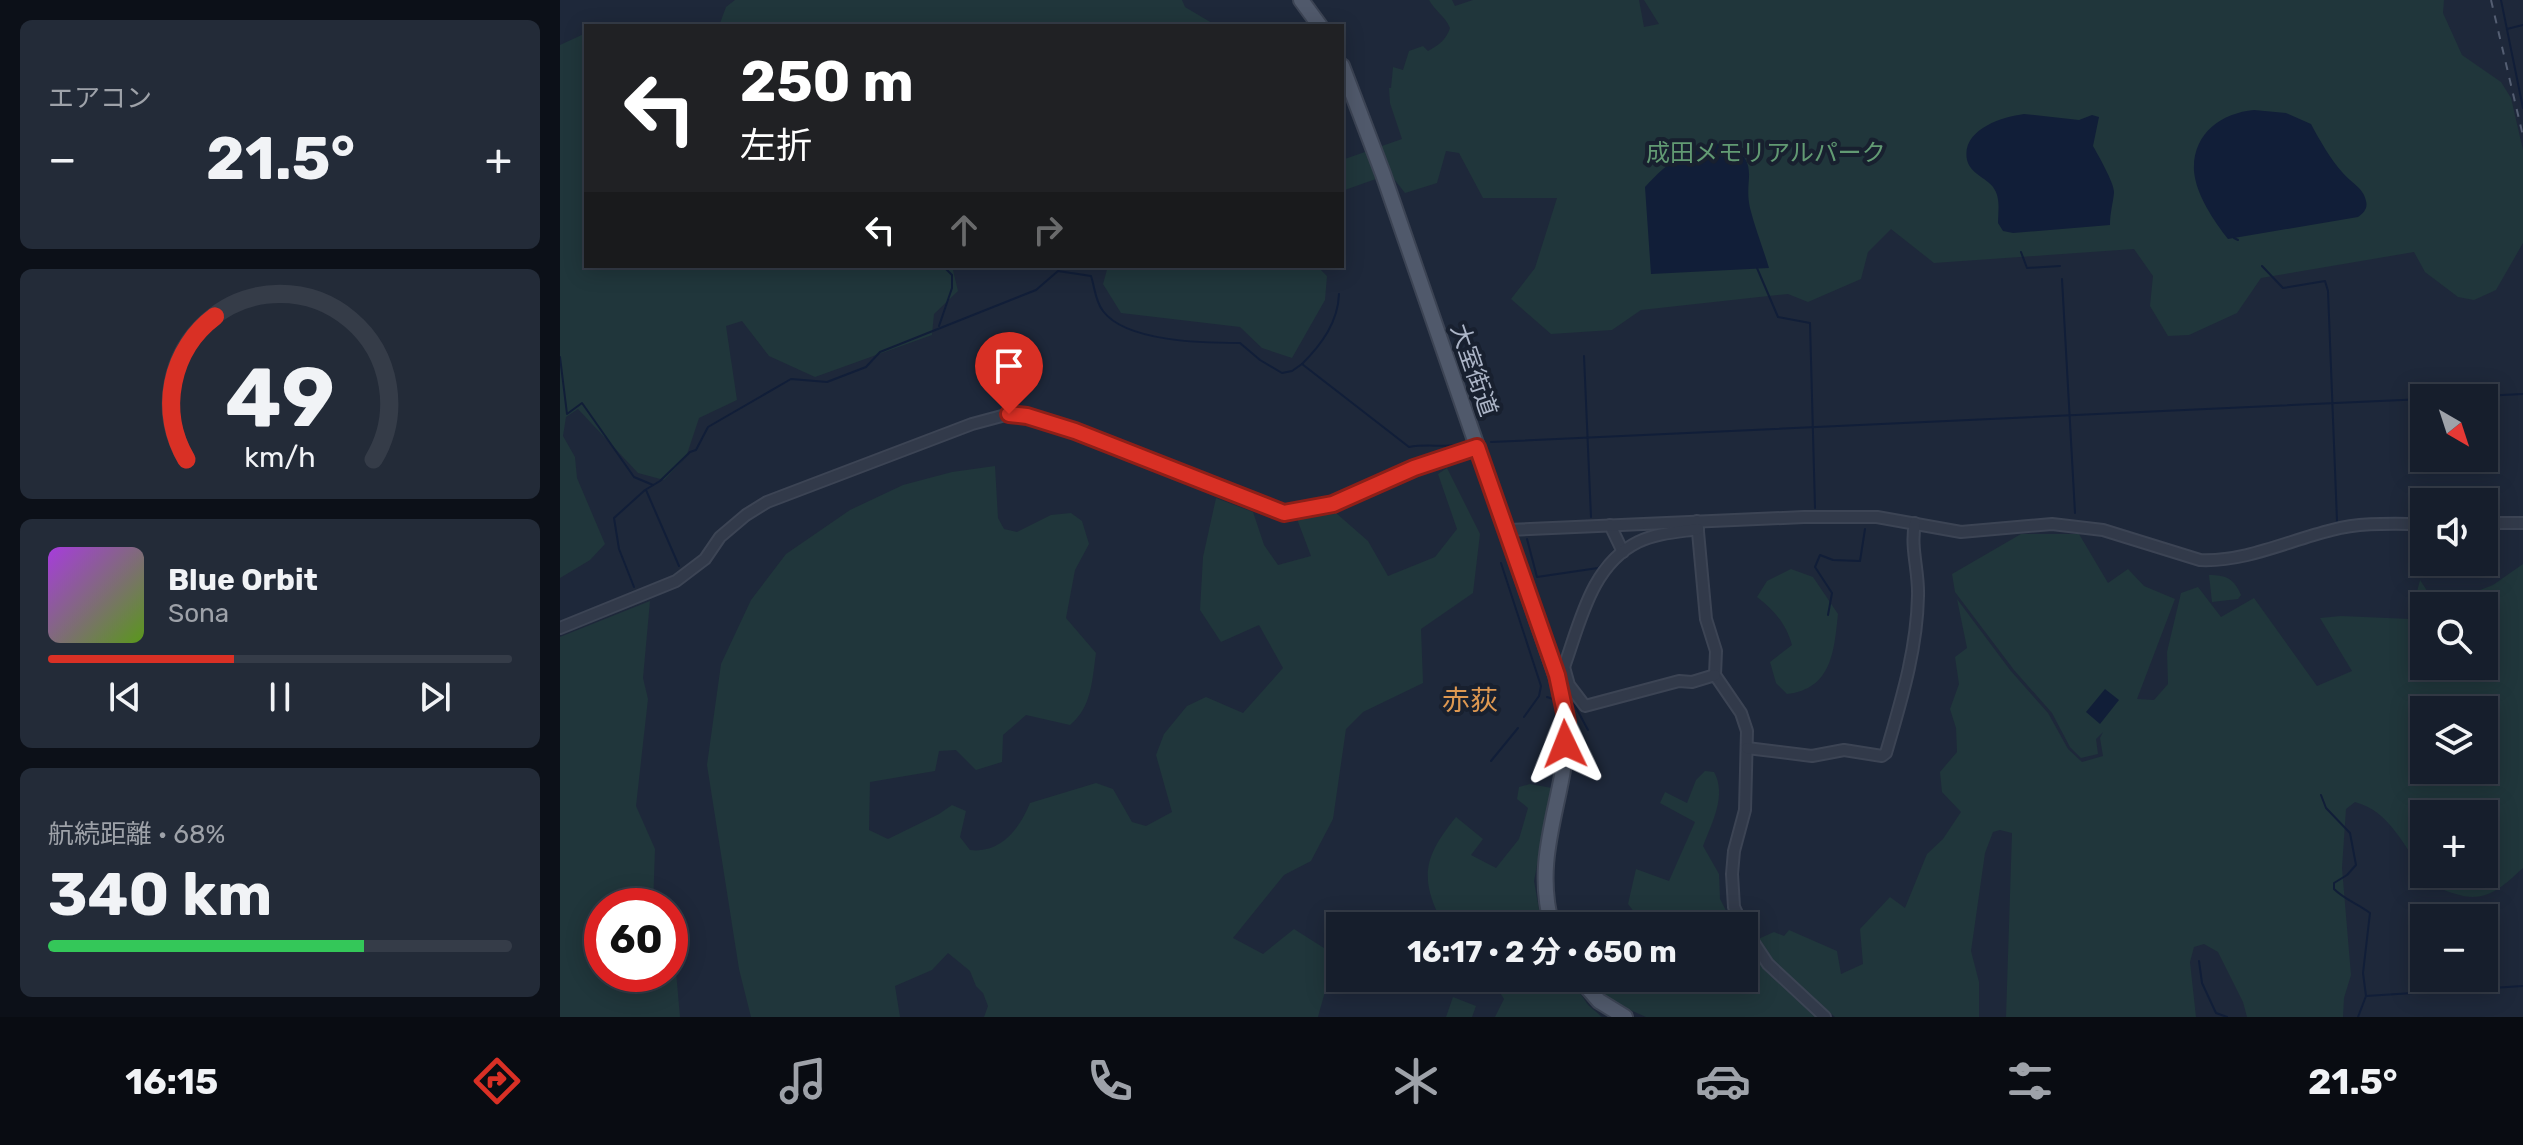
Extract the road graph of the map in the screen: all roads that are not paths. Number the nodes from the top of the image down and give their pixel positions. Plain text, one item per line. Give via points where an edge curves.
1 (1301, 0) edge
2 (1319, 24) edge
3 (1344, 71) edge
4 (1477, 447) junction
5 (1915, 523) junction
6 (2498, 523) edge
7 (2523, 523) edge
8 (2410, 524) edge
9 (1610, 525) junction
10 (1698, 525) junction
11 (1507, 530) junction
12 (1623, 552) junction
13 (560, 628) edge
14 (1560, 671) junction
15 (1715, 675) junction
16 (1747, 748) junction
17 (1549, 912) edge
18 (1736, 912) edge
19 (1758, 949) edge
20 (1591, 992) edge
21 (1625, 1017) edge
22 (1825, 1017) edge

1 - 2 main road
3 - 4 main road, 大室街道
4 - 11 main road, 大室街道
4 - 13 street via 1333,504 1284,513 1075,431 1013,413 767,502 720,537 705,559 676,581
5 - 8 street via 1961,532 2077,526 2216,561 2338,529
5 - 10 street via 1877,517
5 - 16 street via 1916,626 1886,753 1844,750 1812,756
6 - 7 street
9 - 10 street
9 - 11 street
9 - 12 street
10 - 12 street via 1651,537
10 - 15 street
11 - 14 main road, 大室街道
12 - 14 street via 1594,585
14 - 15 street via 1585,706
14 - 17 main road, 大室街道 via 1567,722 1545,864
15 - 16 street via 1745,723
16 - 18 street via 1745,810 1732,874
19 - 22 street
20 - 21 main road

